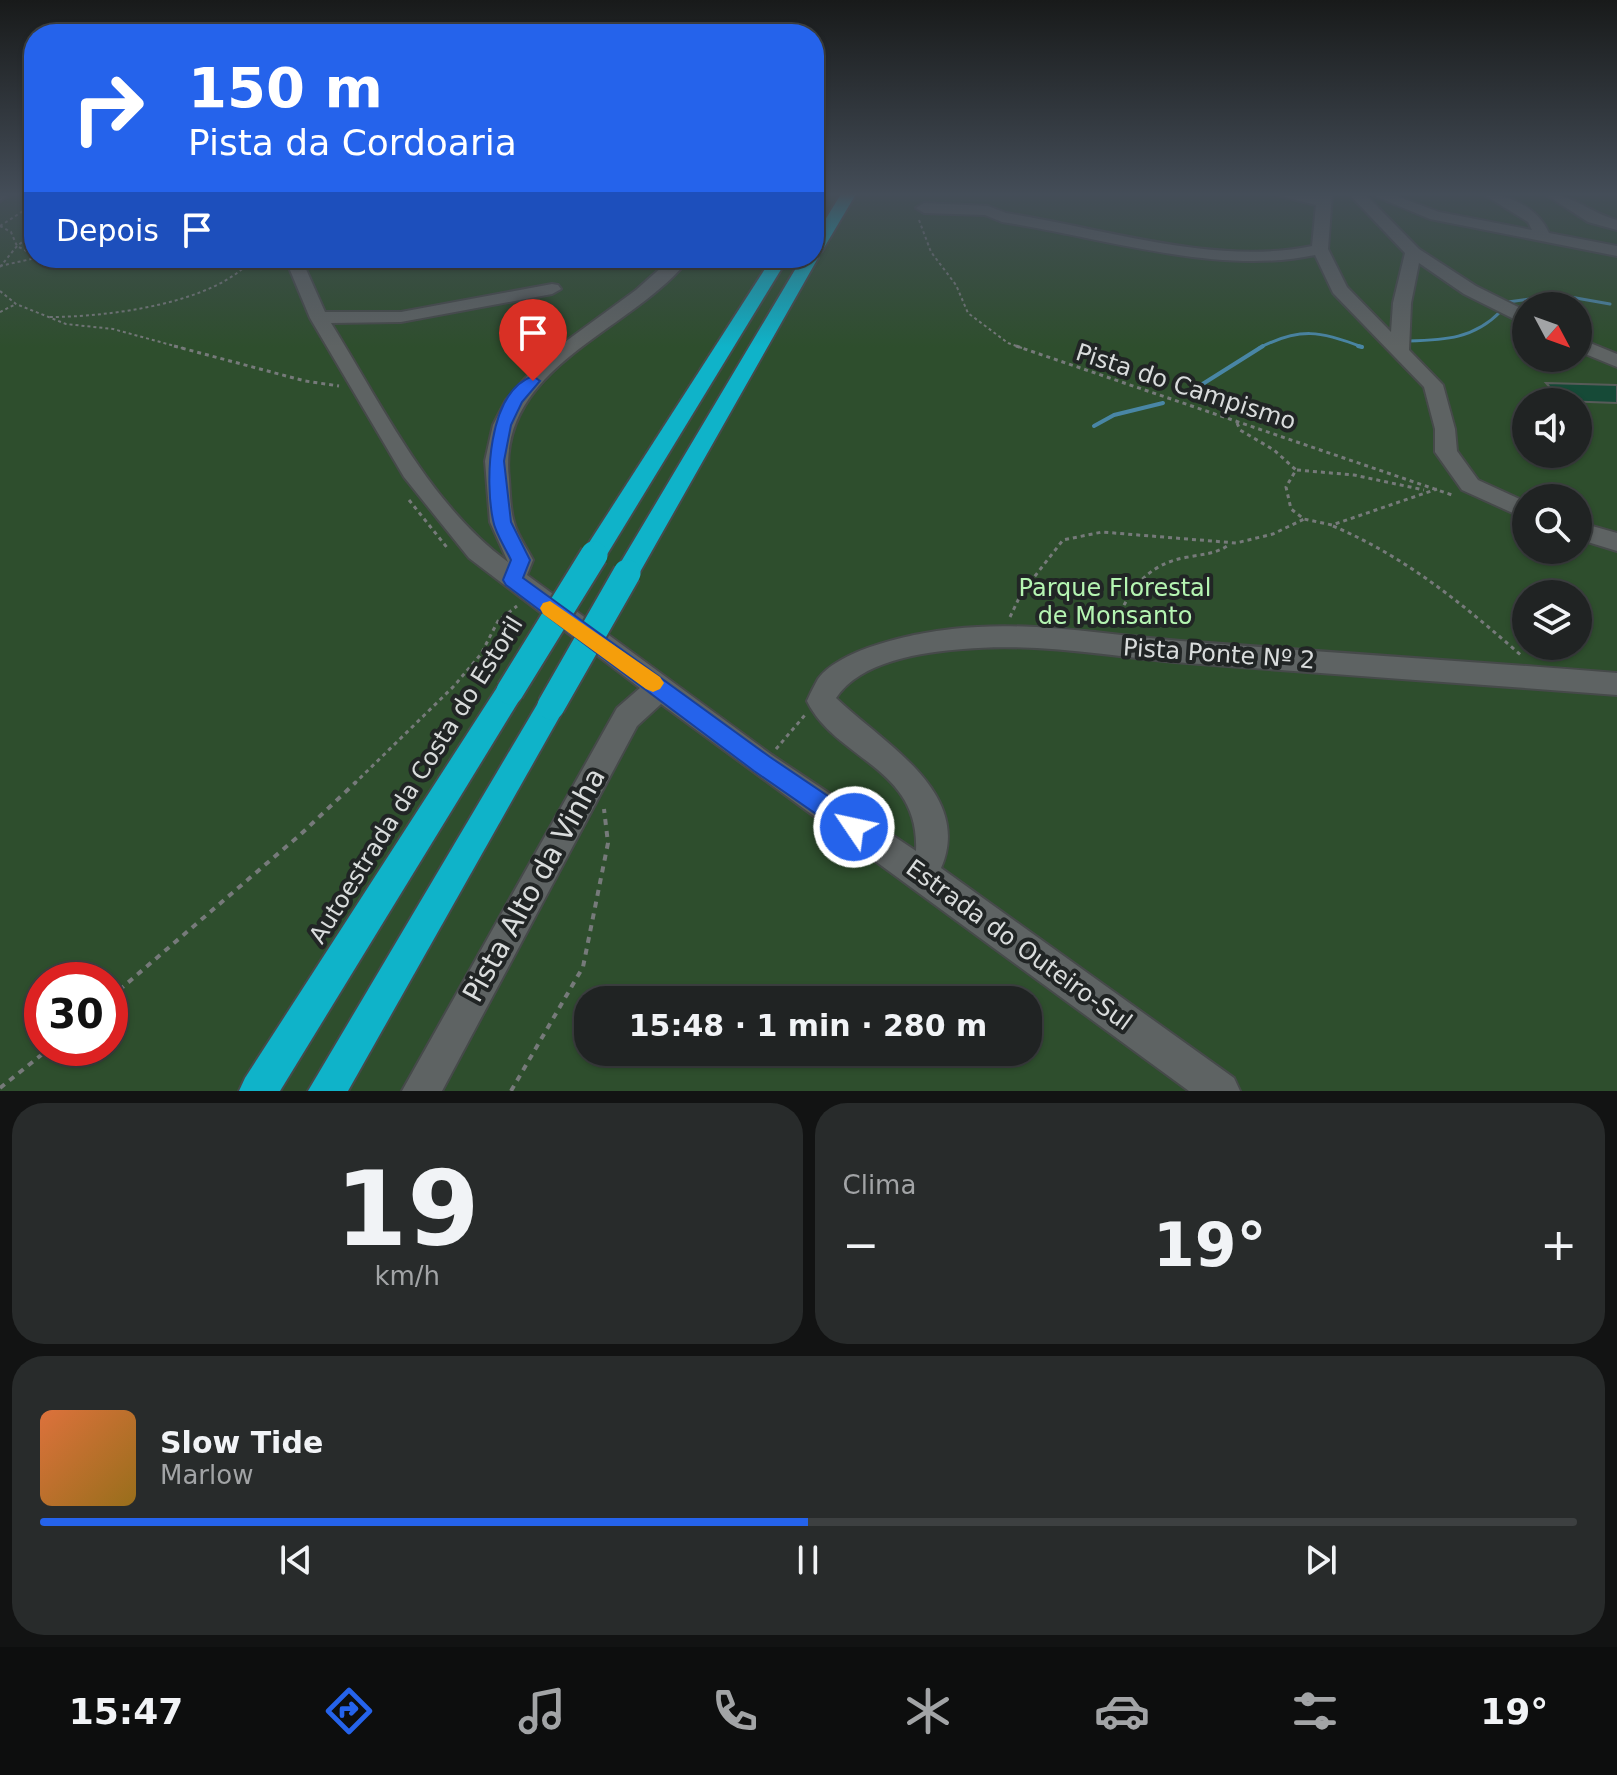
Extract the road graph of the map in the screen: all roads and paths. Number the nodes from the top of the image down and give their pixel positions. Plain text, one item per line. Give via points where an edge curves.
1 (928, 245) edge
2 (1151, 245) edge
3 (1320, 245) edge
4 (1406, 245) edge
5 (1585, 245) edge
6 (17, 246) joint
7 (1320, 249) junction
8 (24, 250) edge
9 (1617, 251) edge
10 (1413, 252) junction
11 (24, 259) edge
12 (0, 267) edge
13 (248, 268) edge
14 (296, 268) edge
15 (671, 268) edge
16 (774, 268) edge
17 (804, 268) edge
18 (552, 289) dead end
19 (0, 291) edge
20 (16, 304) junction
21 (1512, 311) edge
22 (0, 312) edge
23 (46, 318) junction
24 (319, 318) junction
25 (1592, 350) edge
26 (1399, 351) junction
27 (1617, 361) edge
28 (343, 387) dead end
29 (1236, 422) junction
30 (1296, 470) junction
31 (1437, 489) junction
32 (1427, 491) junction
33 (1461, 498) dead end
34 (1512, 504) edge
35 (1304, 519) junction
36 (1332, 525) junction
37 (1592, 534) edge
38 (1617, 542) edge
39 (1231, 543) junction
40 (513, 580) junction
41 (516, 606) dead end
42 (1002, 635) junction
43 (1106, 646) junction
44 (1546, 678) junction
45 (1617, 684) edge
46 (660, 688) junction
47 (823, 693) junction
48 (762, 764) junction
49 (599, 766) junction
50 (922, 874) junction
51 (128, 983) edge
52 (29, 1066) edge
53 (0, 1088) edge
54 (258, 1091) edge
55 (327, 1091) edge
56 (421, 1091) edge
57 (511, 1091) edge
58 (1221, 1091) edge

1 - 29 path, Pista do Campismo via 968,313 1008,343
2 - 7 street via 1245,259
3 - 7 street
4 - 10 street
5 - 9 street
6 - 8 path
6 - 12 path
7 - 26 street via 1339,289
10 - 21 street
10 - 26 street
11 - 12 path
13 - 23 path via 138,309
14 - 24 street, Estrada do Outeiro-Sul
15 - 40 street via 550,362 516,400 503,425 496,461 502,522 521,560
16 - 54 highway, Autoestrada da Costa do Estoril, bridge
17 - 55 highway, bridge
18 - 24 street via 401,317
19 - 20 path
20 - 22 path
20 - 23 path
23 - 28 path via 113,329
24 - 40 street, Estrada do Outeiro-Sul via 434,503 478,552
25 - 27 street
26 - 34 street via 1433,385 1446,452 1470,485
29 - 30 path
29 - 31 path, Pista do Campismo
30 - 32 path via 1354,475
30 - 35 path via 1286,487 1291,509
31 - 32 path
31 - 33 path, Pista do Campismo
32 - 36 path
35 - 36 path
35 - 39 path via 1273,534
36 - 44 path via 1368,539 1449,591
37 - 38 street
39 - 42 path via 1102,532 1063,540 1021,594
39 - 43 path via 1217,554 1149,569 1125,599
40 - 46 street, Estrada do Outeiro-Sul
41 - 51 path via 498,621 481,654 454,686 391,749
42 - 43 street, Pista Ponte Nº 2
42 - 47 street, Pista Ponte Nº 2 via 880,656 834,679
43 - 44 street, Pista Ponte Nº 2
44 - 45 street, Pista Ponte Nº 2
46 - 48 street, Estrada do Outeiro-Sul
46 - 49 street, Pista Alto da Vinha via 627,717
47 - 48 path
47 - 50 street via 827,708 906,775 922,801 933,850
48 - 50 street, Estrada do Outeiro-Sul
49 - 56 street, Pista Alto da Vinha
49 - 57 path via 608,843 583,967
50 - 58 street, Estrada do Outeiro-Sul
52 - 53 path

